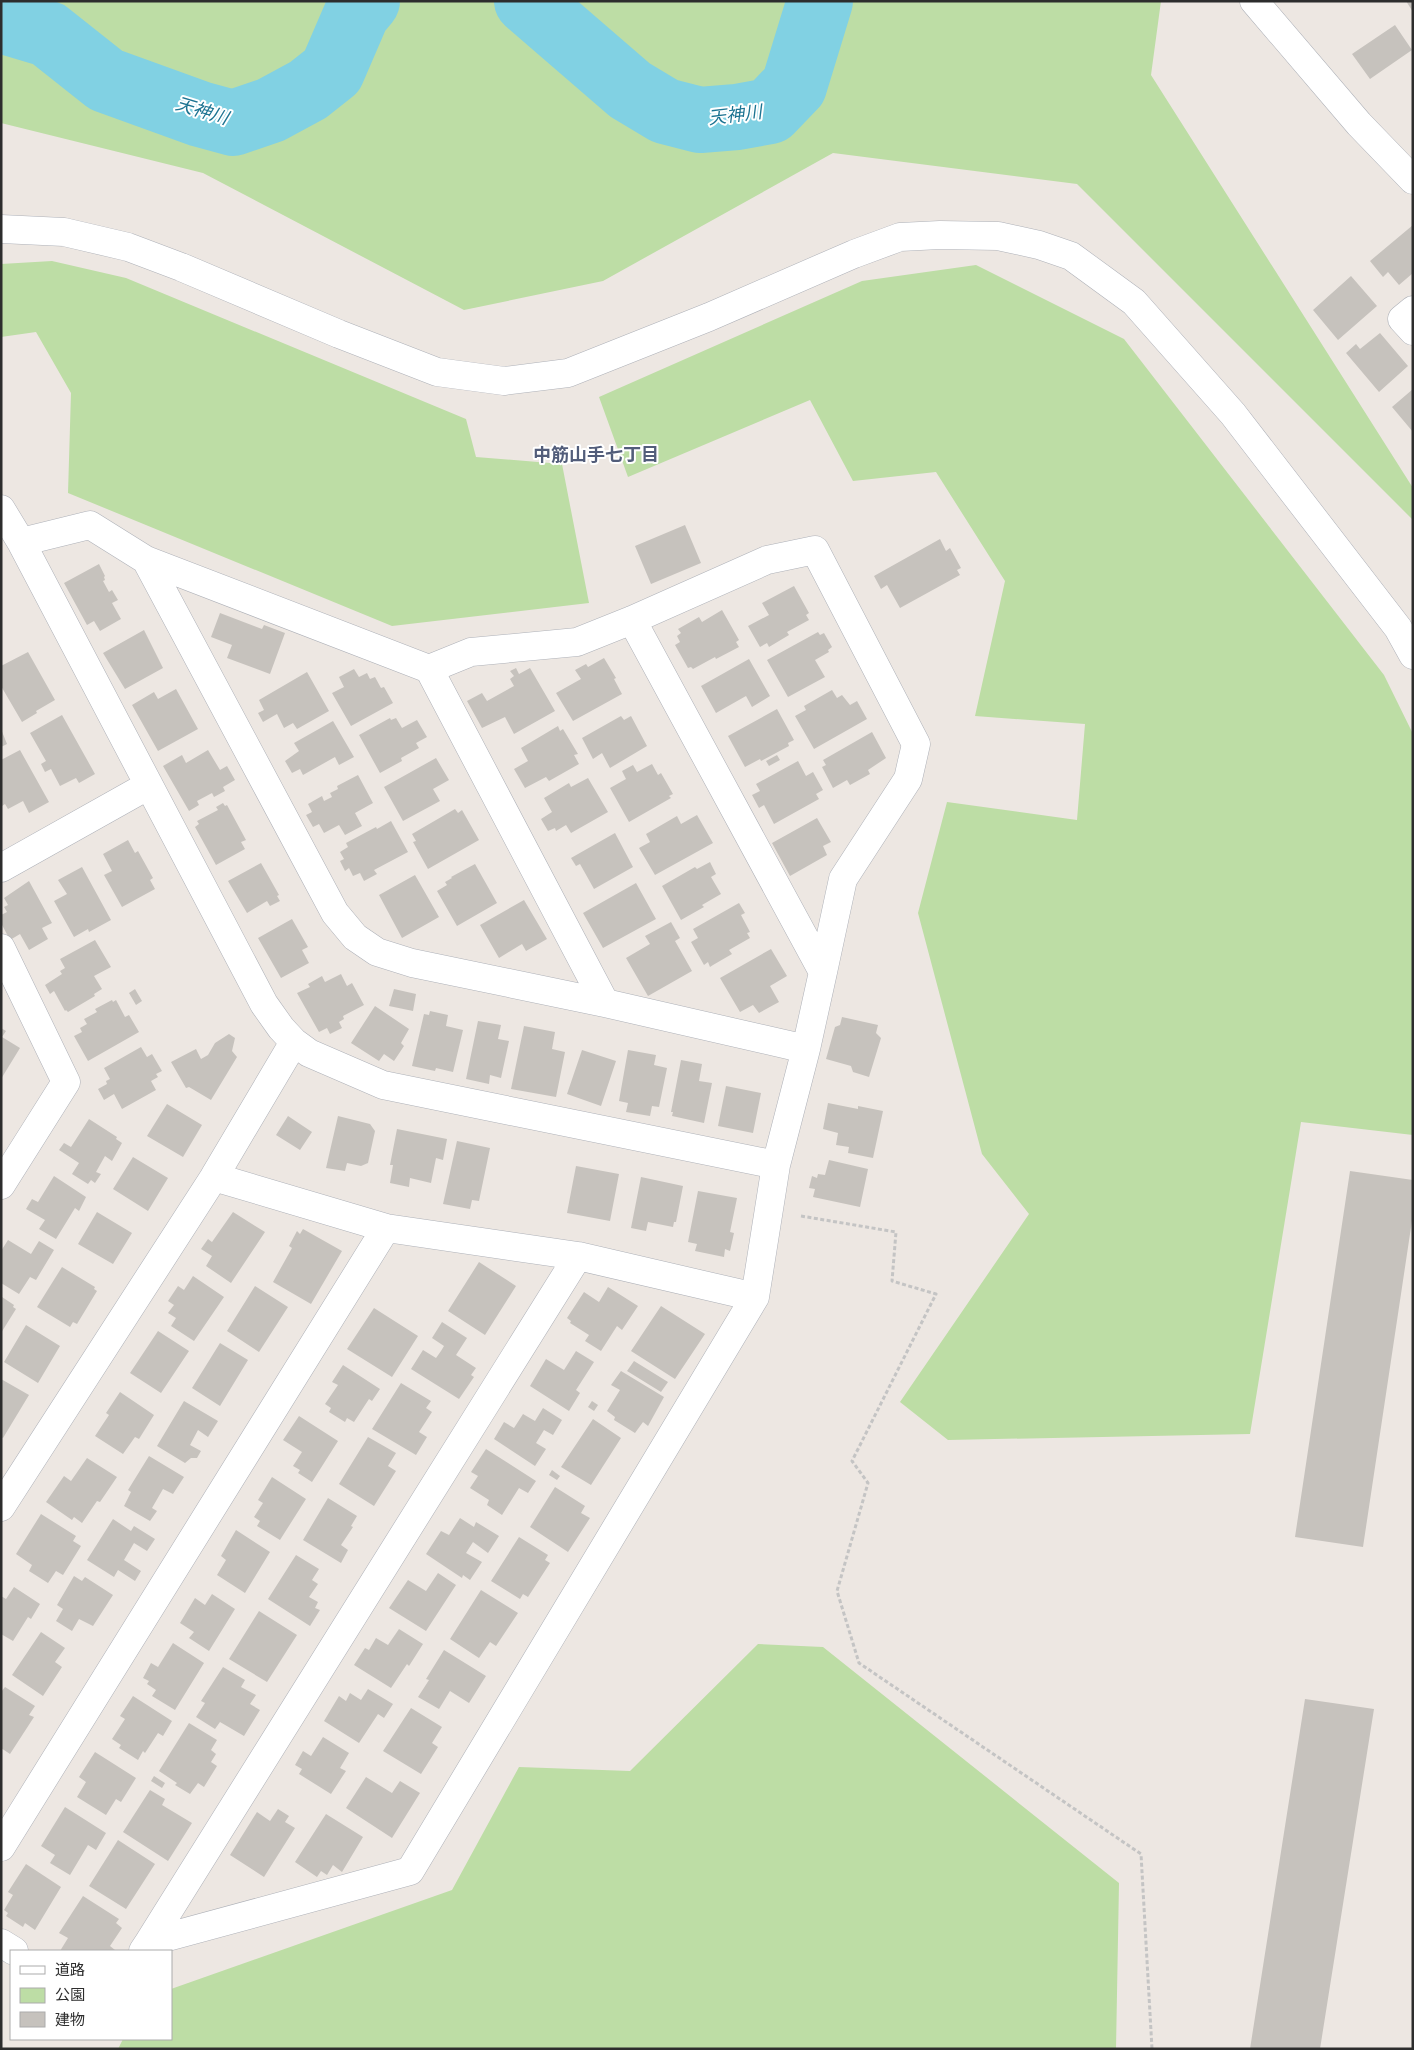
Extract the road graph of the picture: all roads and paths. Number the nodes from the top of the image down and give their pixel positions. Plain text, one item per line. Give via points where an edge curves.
1 (1254, 1) edge
2 (1413, 180) edge
3 (1, 229) edge
4 (1413, 310) edge
5 (1413, 331) edge
6 (1, 509) edge
7 (21, 542) junction
8 (146, 560) junction
9 (632, 620) junction
10 (1413, 655) edge
11 (429, 669) junction
12 (149, 785) junction
13 (1, 868) edge
14 (1, 948) edge
15 (823, 972) junction
16 (605, 1003) junction
17 (294, 1042) junction
18 (806, 1049) junction
19 (776, 1165) junction
20 (214, 1177) junction
21 (1, 1185) edge
22 (769, 1210) junction
23 (386, 1228) junction
24 (578, 1256) junction
25 (755, 1297) junction
26 (1, 1506) edge
27 (1, 1847) edge
28 (1, 1943) edge
29 (146, 1947) edge
30 (12, 1950) edge
31 (1152, 2049) edge

1 - 2 street via 1359,124
3 - 10 street via 64,232 128,247 437,372 504,381 568,374 854,254 900,238 998,236 1039,245 1071,256 1134,302 1233,414 1398,628
4 - 5 street via 1402,319
6 - 7 street
7 - 8 street via 90,524
7 - 12 street
8 - 11 street
8 - 16 street via 334,913 355,937 377,952 412,963
9 - 11 street via 576,642 471,652
9 - 15 street
9 - 15 street via 767,560 815,550 916,744 908,779 843,880
11 - 16 street
12 - 13 street
12 - 17 street via 264,1004
14 - 21 street via 66,1082
15 - 18 street
16 - 18 street
17 - 19 street via 309,1053 384,1085
17 - 20 street
18 - 19 street
19 - 22 street
20 - 23 street
20 - 26 street
22 - 25 street
22 - 31 path via 896,1232 892,1281 936,1294 852,1461 868,1483 837,1590 859,1663 1141,1854
23 - 24 street
23 - 27 street
24 - 25 street
24 - 29 street
25 - 29 street via 410,1871
28 - 30 street

